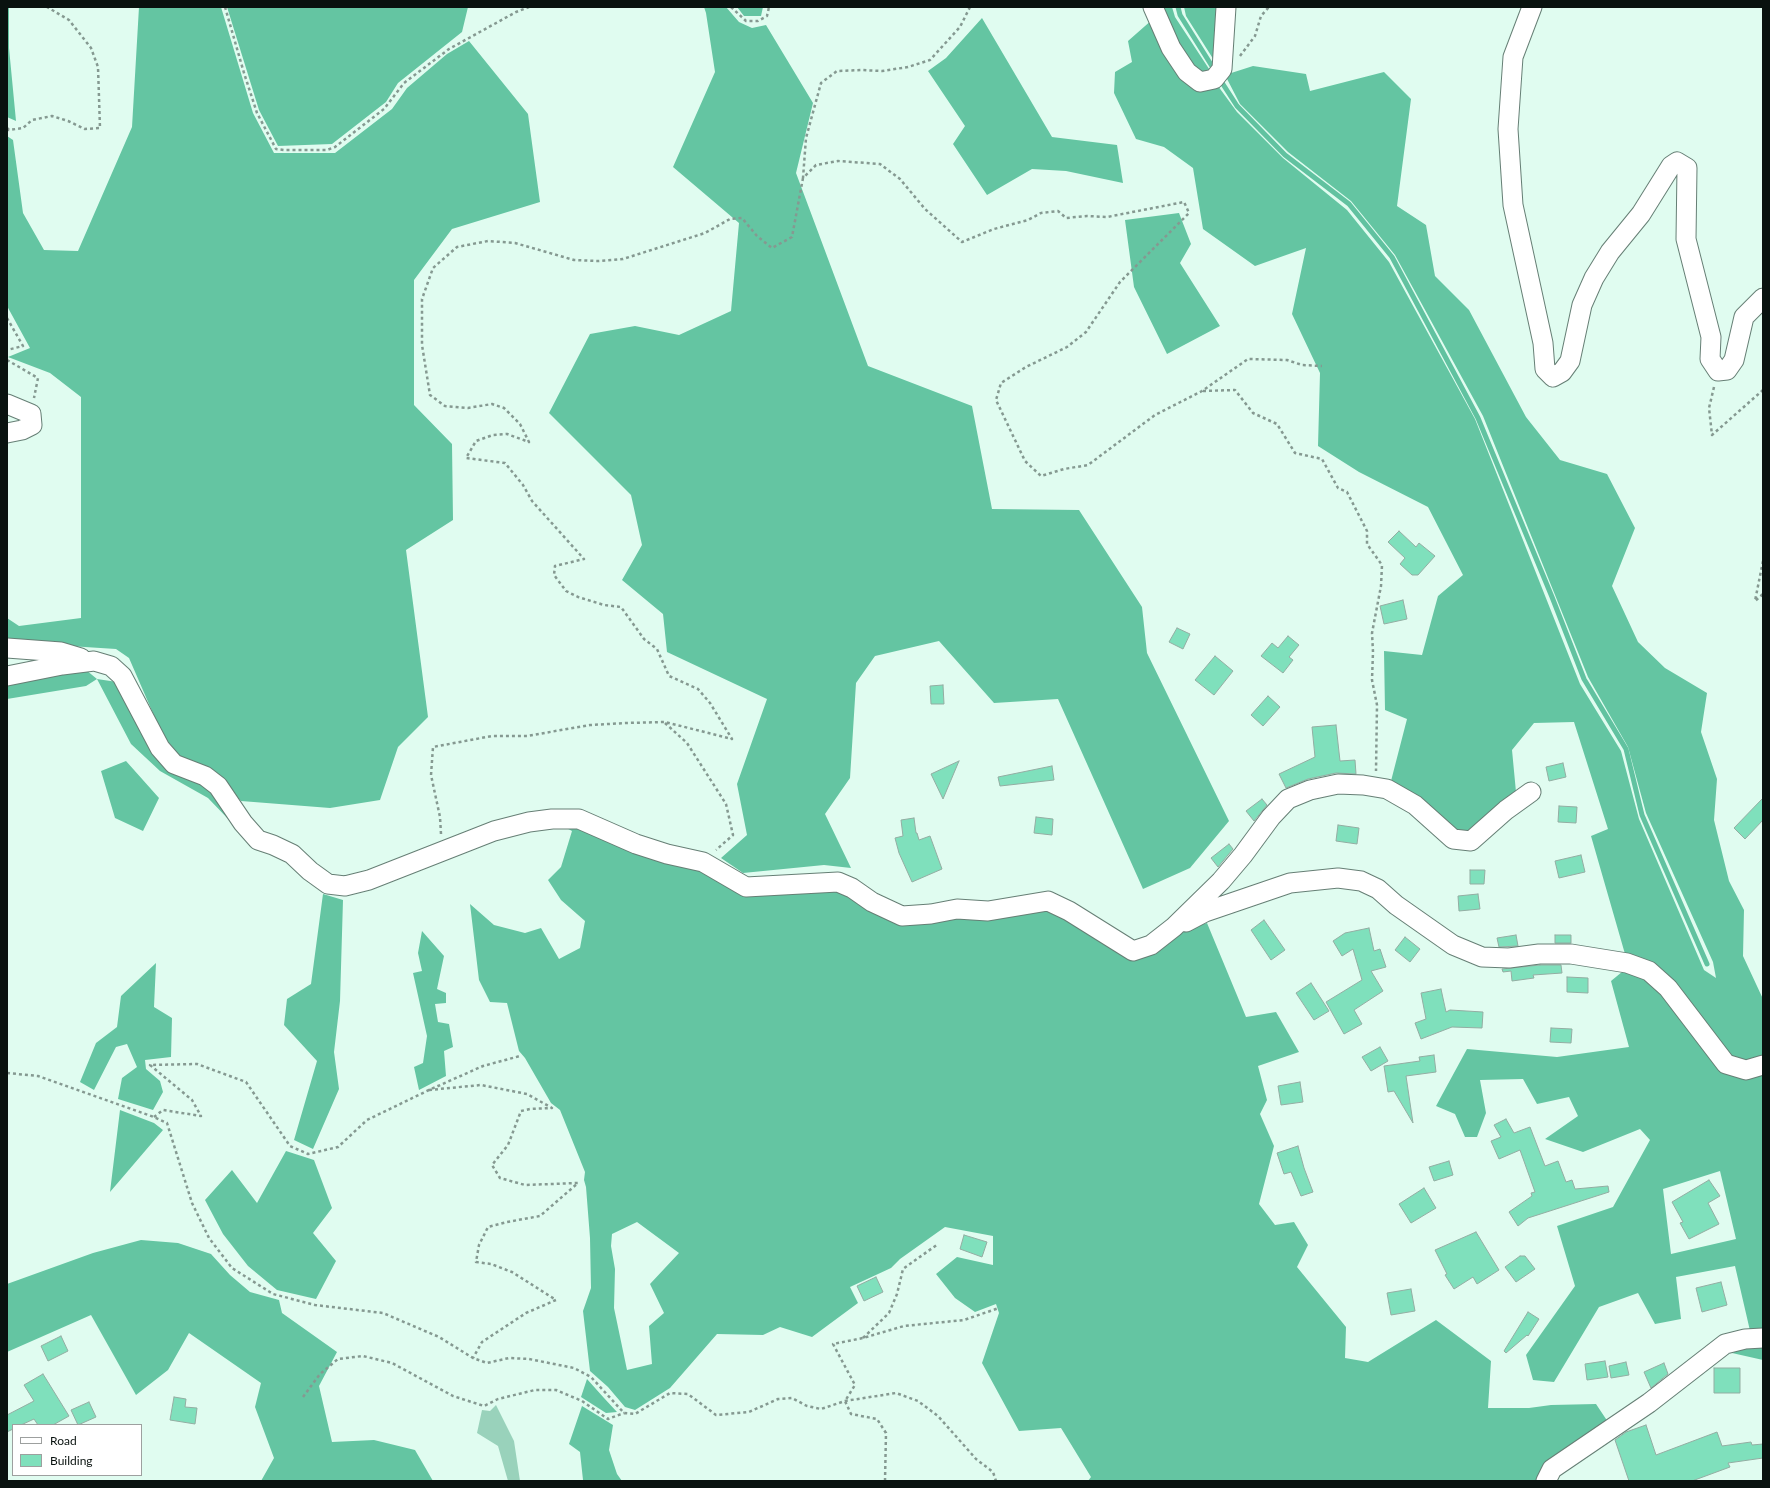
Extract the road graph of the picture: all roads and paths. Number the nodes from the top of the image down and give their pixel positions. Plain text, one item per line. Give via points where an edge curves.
1 (47, 7) edge
2 (225, 7) edge
3 (529, 7) edge
4 (731, 7) edge
5 (769, 7) edge
6 (970, 7) edge
7 (1153, 7) edge
8 (1226, 7) edge
9 (1269, 7) edge
10 (1532, 7) edge
11 (1222, 69) junction
12 (7, 128) edge
13 (803, 178) junction
14 (1763, 298) edge
15 (7, 318) edge
16 (7, 350) edge
17 (7, 360) edge
18 (1322, 366) dead end
19 (1718, 371) junction
20 (1763, 390) edge
21 (1202, 391) junction
22 (7, 404) edge
23 (31, 414) junction
24 (7, 433) edge
25 (1763, 561) edge
26 (1763, 594) edge
27 (7, 648) edge
28 (94, 661) junction
29 (7, 676) edge
30 (665, 722) junction
31 (1376, 787) junction
32 (1531, 792) dead end
33 (443, 852) junction
34 (703, 862) junction
35 (1174, 927) junction
36 (520, 1056) dead end
37 (1763, 1066) edge
38 (7, 1074) edge
39 (428, 1090) junction
40 (154, 1117) junction
41 (938, 1244) dead end
42 (999, 1308) dead end
43 (863, 1338) junction
44 (1763, 1338) edge
45 (474, 1358) junction
46 (302, 1397) dead end
47 (845, 1401) junction
48 (624, 1413) junction
49 (885, 1481) edge
50 (996, 1481) edge
51 (1546, 1481) edge

1 - 12 path via 69,20 91,48 98,66 100,128 85,129 52,116 32,120 23,128
2 - 3 path via 257,113 276,149 284,150 327,150 335,147 384,109 404,83 448,49
4 - 5 path via 746,21 758,21 767,16
6 - 13 path via 960,27 930,60 882,71 837,71 821,82 806,138
7 - 11 street via 1171,48 1187,72 1200,82 1214,79
8 - 11 street
9 - 11 path via 1261,16 1255,36 1242,55
10 - 19 street via 1512,58 1508,129 1513,205 1543,343 1545,369 1553,377 1562,372 1570,361 1582,305 1594,278 1610,252 1641,214 1671,166 1677,162 1687,168 1686,239 1711,337 1710,359
13 - 21 path via 816,165 838,161 880,164 900,179 925,210 962,242 994,229 1028,220 1041,212 1058,211 1066,218 1107,217 1184,202 1189,213 1120,282 1086,332 1067,347 1026,367 1002,383 996,400 1025,461 1041,476 1088,465 1155,415
13 - 30 path via 792,237 772,248 757,236 742,218 730,219 705,233 623,259 574,260 515,243 488,241 457,247 433,268 422,299 422,345 430,395 445,406 468,408 492,404 504,408 520,424 529,442 507,434 493,435 476,441 466,458 505,463 532,501 584,559 555,566 554,575 566,591 604,605 621,606 644,639 657,649 669,676 698,689 710,703 732,739
14 - 19 street via 1744,317 1734,360 1727,370
15 - 16 path via 22,346
17 - 23 path via 38,378
18 - 21 path via 1302,365 1287,360 1248,359
19 - 20 path via 1709,408 1712,435
21 - 31 path via 1235,390 1253,413 1276,424 1296,452 1322,459 1338,488 1347,492 1367,531 1367,544 1382,565 1381,586 1372,633 1372,680 1377,705
22 - 23 street
23 - 24 street via 32,425
25 - 26 path via 1755,601
27 - 28 street via 61,652
28 - 29 street
28 - 33 street via 111,666 122,676 160,748 174,764 204,776 218,786 258,840 292,854 328,884 345,886 369,880
30 - 33 path via 590,725 527,736 492,736 433,747 431,775 440,817
30 - 34 path via 687,743 726,804 733,835
31 - 32 street via 1387,789 1415,805 1452,839 1470,841
31 - 35 street via 1338,784 1310,790 1288,799 1221,881
33 - 34 street via 494,831 528,822 578,819 661,852
34 - 35 street via 746,887 838,882 902,916 957,909 988,911 1048,901 1069,911 1133,951 1151,945
35 - 37 street via 1205,912 1290,883 1338,878 1361,880 1378,889 1453,944 1482,957 1571,954 1627,963 1649,971 1672,993 1726,1064 1746,1070
36 - 39 path via 483,1066
38 - 40 path via 38,1076
39 - 40 path via 367,1120 338,1147 308,1154 290,1146 246,1082 197,1064 150,1065 192,1100 201,1116 163,1110
39 - 45 path via 481,1085 526,1094 552,1108 521,1111 508,1145 492,1165 500,1178 525,1185 578,1183 540,1216 488,1227 479,1245 476,1262 491,1264 512,1272 556,1300 526,1313 482,1342
40 - 45 path via 167,1123 192,1203 209,1238 232,1268 274,1294 315,1305 382,1313 439,1337
41 - 43 path via 903,1269 897,1294 889,1312
42 - 43 path via 964,1320 904,1326
43 - 47 path via 832,1344 855,1385
44 - 51 street via 1725,1344 1649,1403 1552,1469
45 - 48 path via 487,1363 509,1358 529,1359 574,1368 591,1377
46 - 48 path via 320,1374 338,1359 363,1356 392,1363 453,1396 484,1406 498,1399 535,1390 556,1390 582,1401 608,1419
47 - 48 path via 821,1409 807,1406 792,1398 778,1398 749,1412 716,1415 688,1394 670,1393 635,1414
47 - 49 path via 852,1414 877,1419 886,1433
47 - 50 path via 896,1393 918,1400 938,1416 976,1459 993,1472

